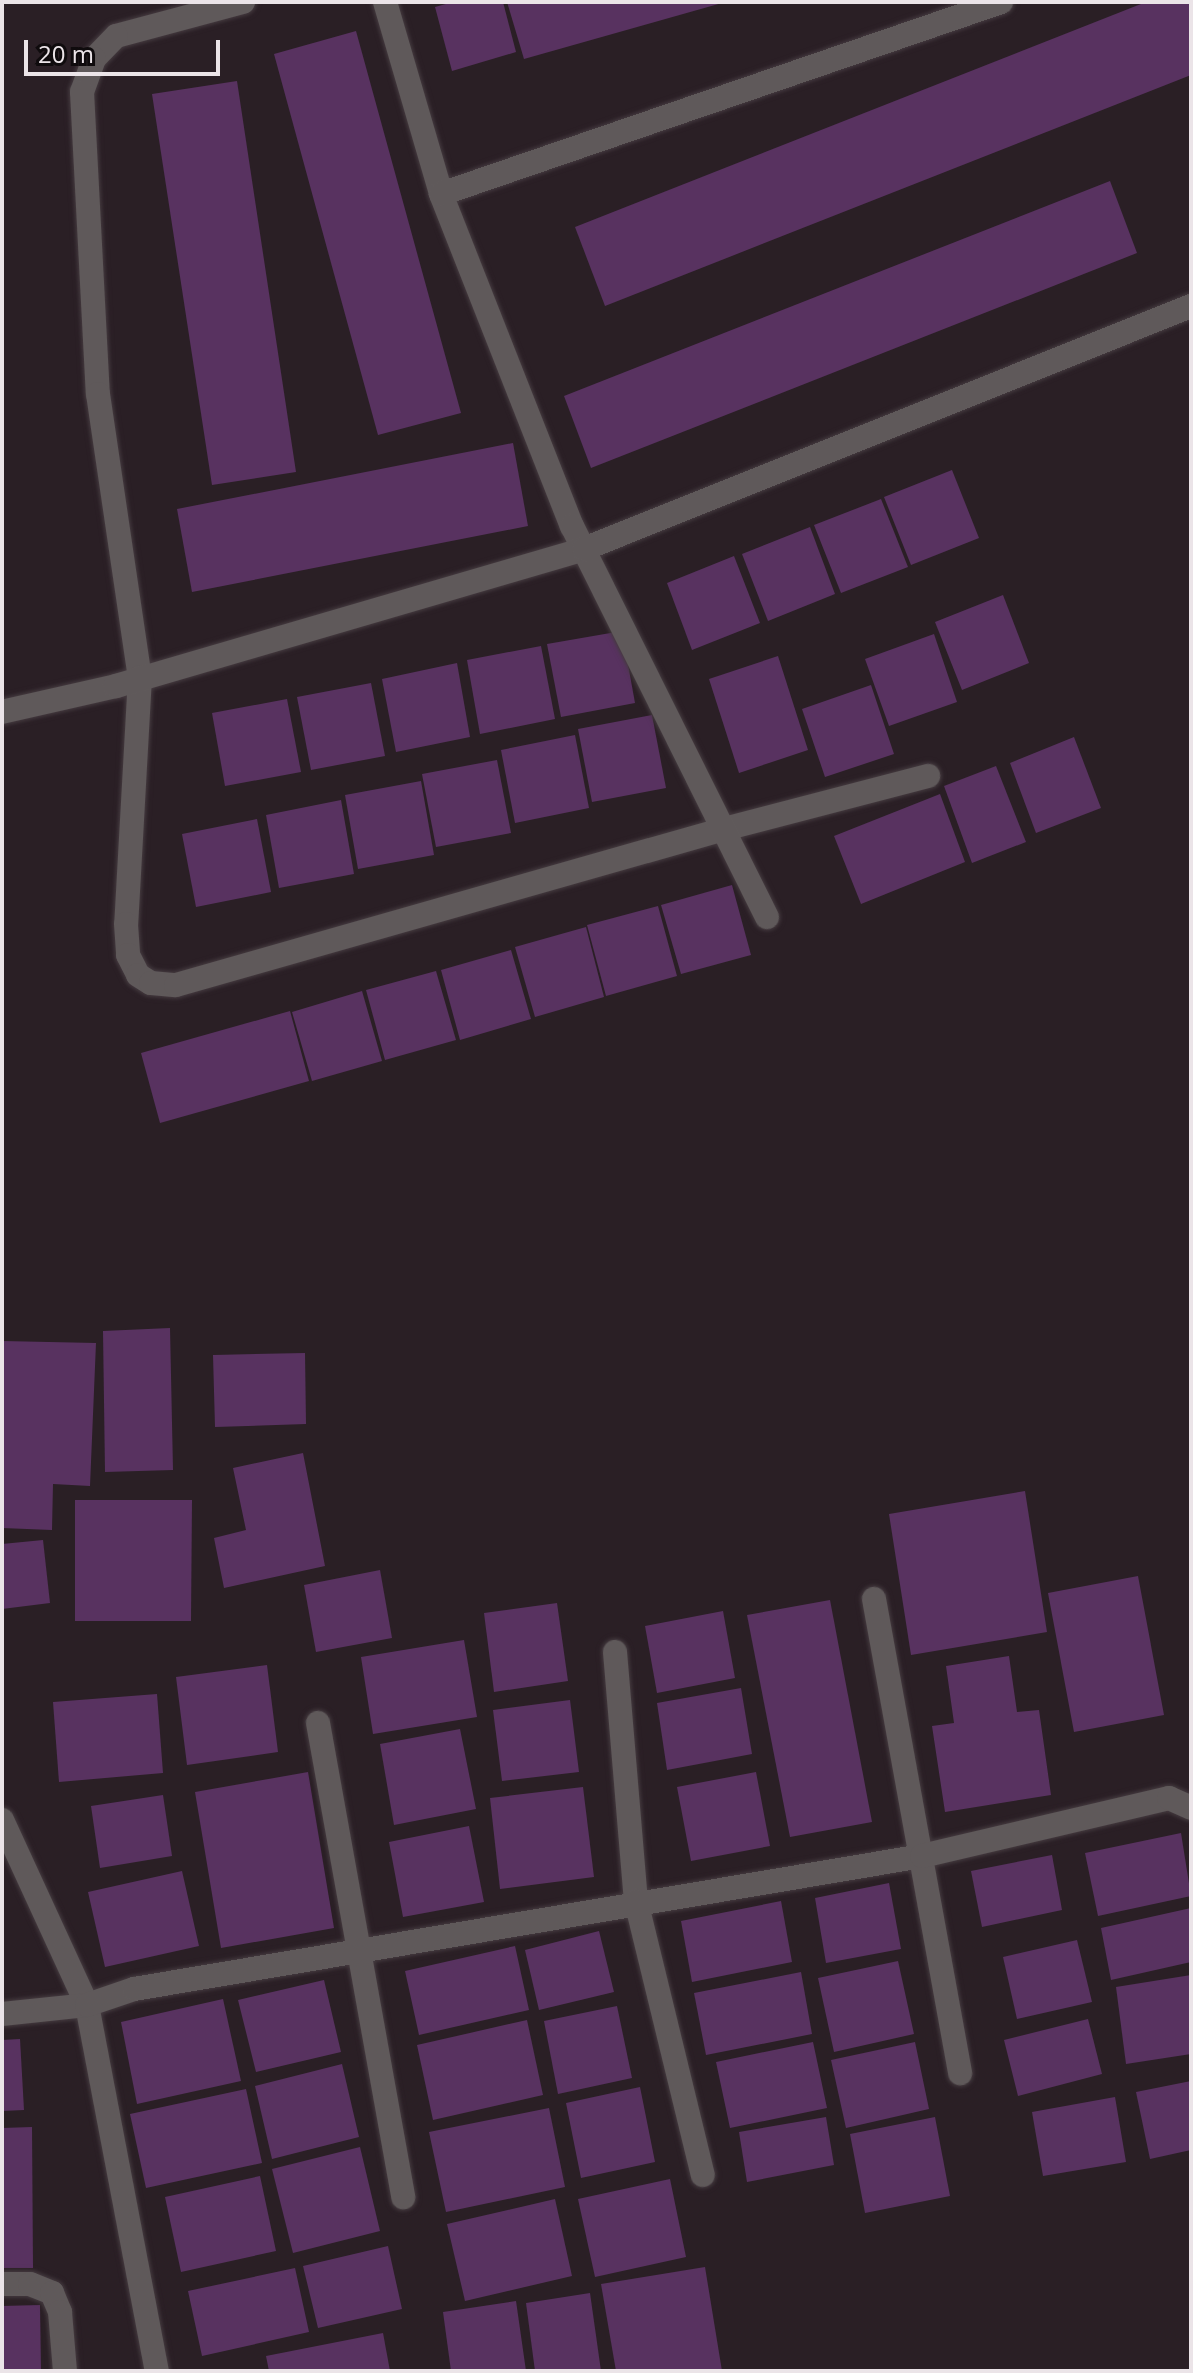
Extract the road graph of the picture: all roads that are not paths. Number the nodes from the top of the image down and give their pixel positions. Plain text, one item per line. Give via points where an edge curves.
1 (243, 2) edge
2 (385, 2) edge
3 (1001, 2) edge
4 (441, 194) junction
5 (1191, 306) edge
6 (584, 549) junction
7 (140, 677) junction
8 (2, 712) edge
9 (928, 776) dead end
10 (724, 829) junction
11 (767, 917) dead end
12 (874, 1599) dead end
13 (615, 1652) dead end
14 (318, 1723) dead end
15 (1191, 1808) edge
16 (2, 1820) edge
17 (922, 1856) junction
18 (636, 1901) junction
19 (359, 1953) junction
20 (76, 2005) junction
21 (2, 2014) edge
22 (960, 2073) dead end
23 (703, 2175) dead end
24 (403, 2197) dead end
25 (2, 2284) edge
26 (65, 2371) edge
27 (157, 2371) edge

1 - 7 street via 116,36 94,59 82,92 98,394
2 - 4 street
3 - 4 street
4 - 6 street
5 - 6 street
6 - 7 street
6 - 10 street
7 - 8 street
7 - 10 street via 126,924 128,955 138,975 151,983 176,985
9 - 10 street
10 - 11 street
12 - 17 street
13 - 18 street
14 - 19 street
15 - 17 street via 1169,1798
16 - 20 street
17 - 18 street
17 - 22 street
18 - 19 street
18 - 23 street
19 - 20 street via 134,1989
19 - 24 street
20 - 21 street
20 - 27 street
25 - 26 street via 30,2284 52,2293 60,2312

